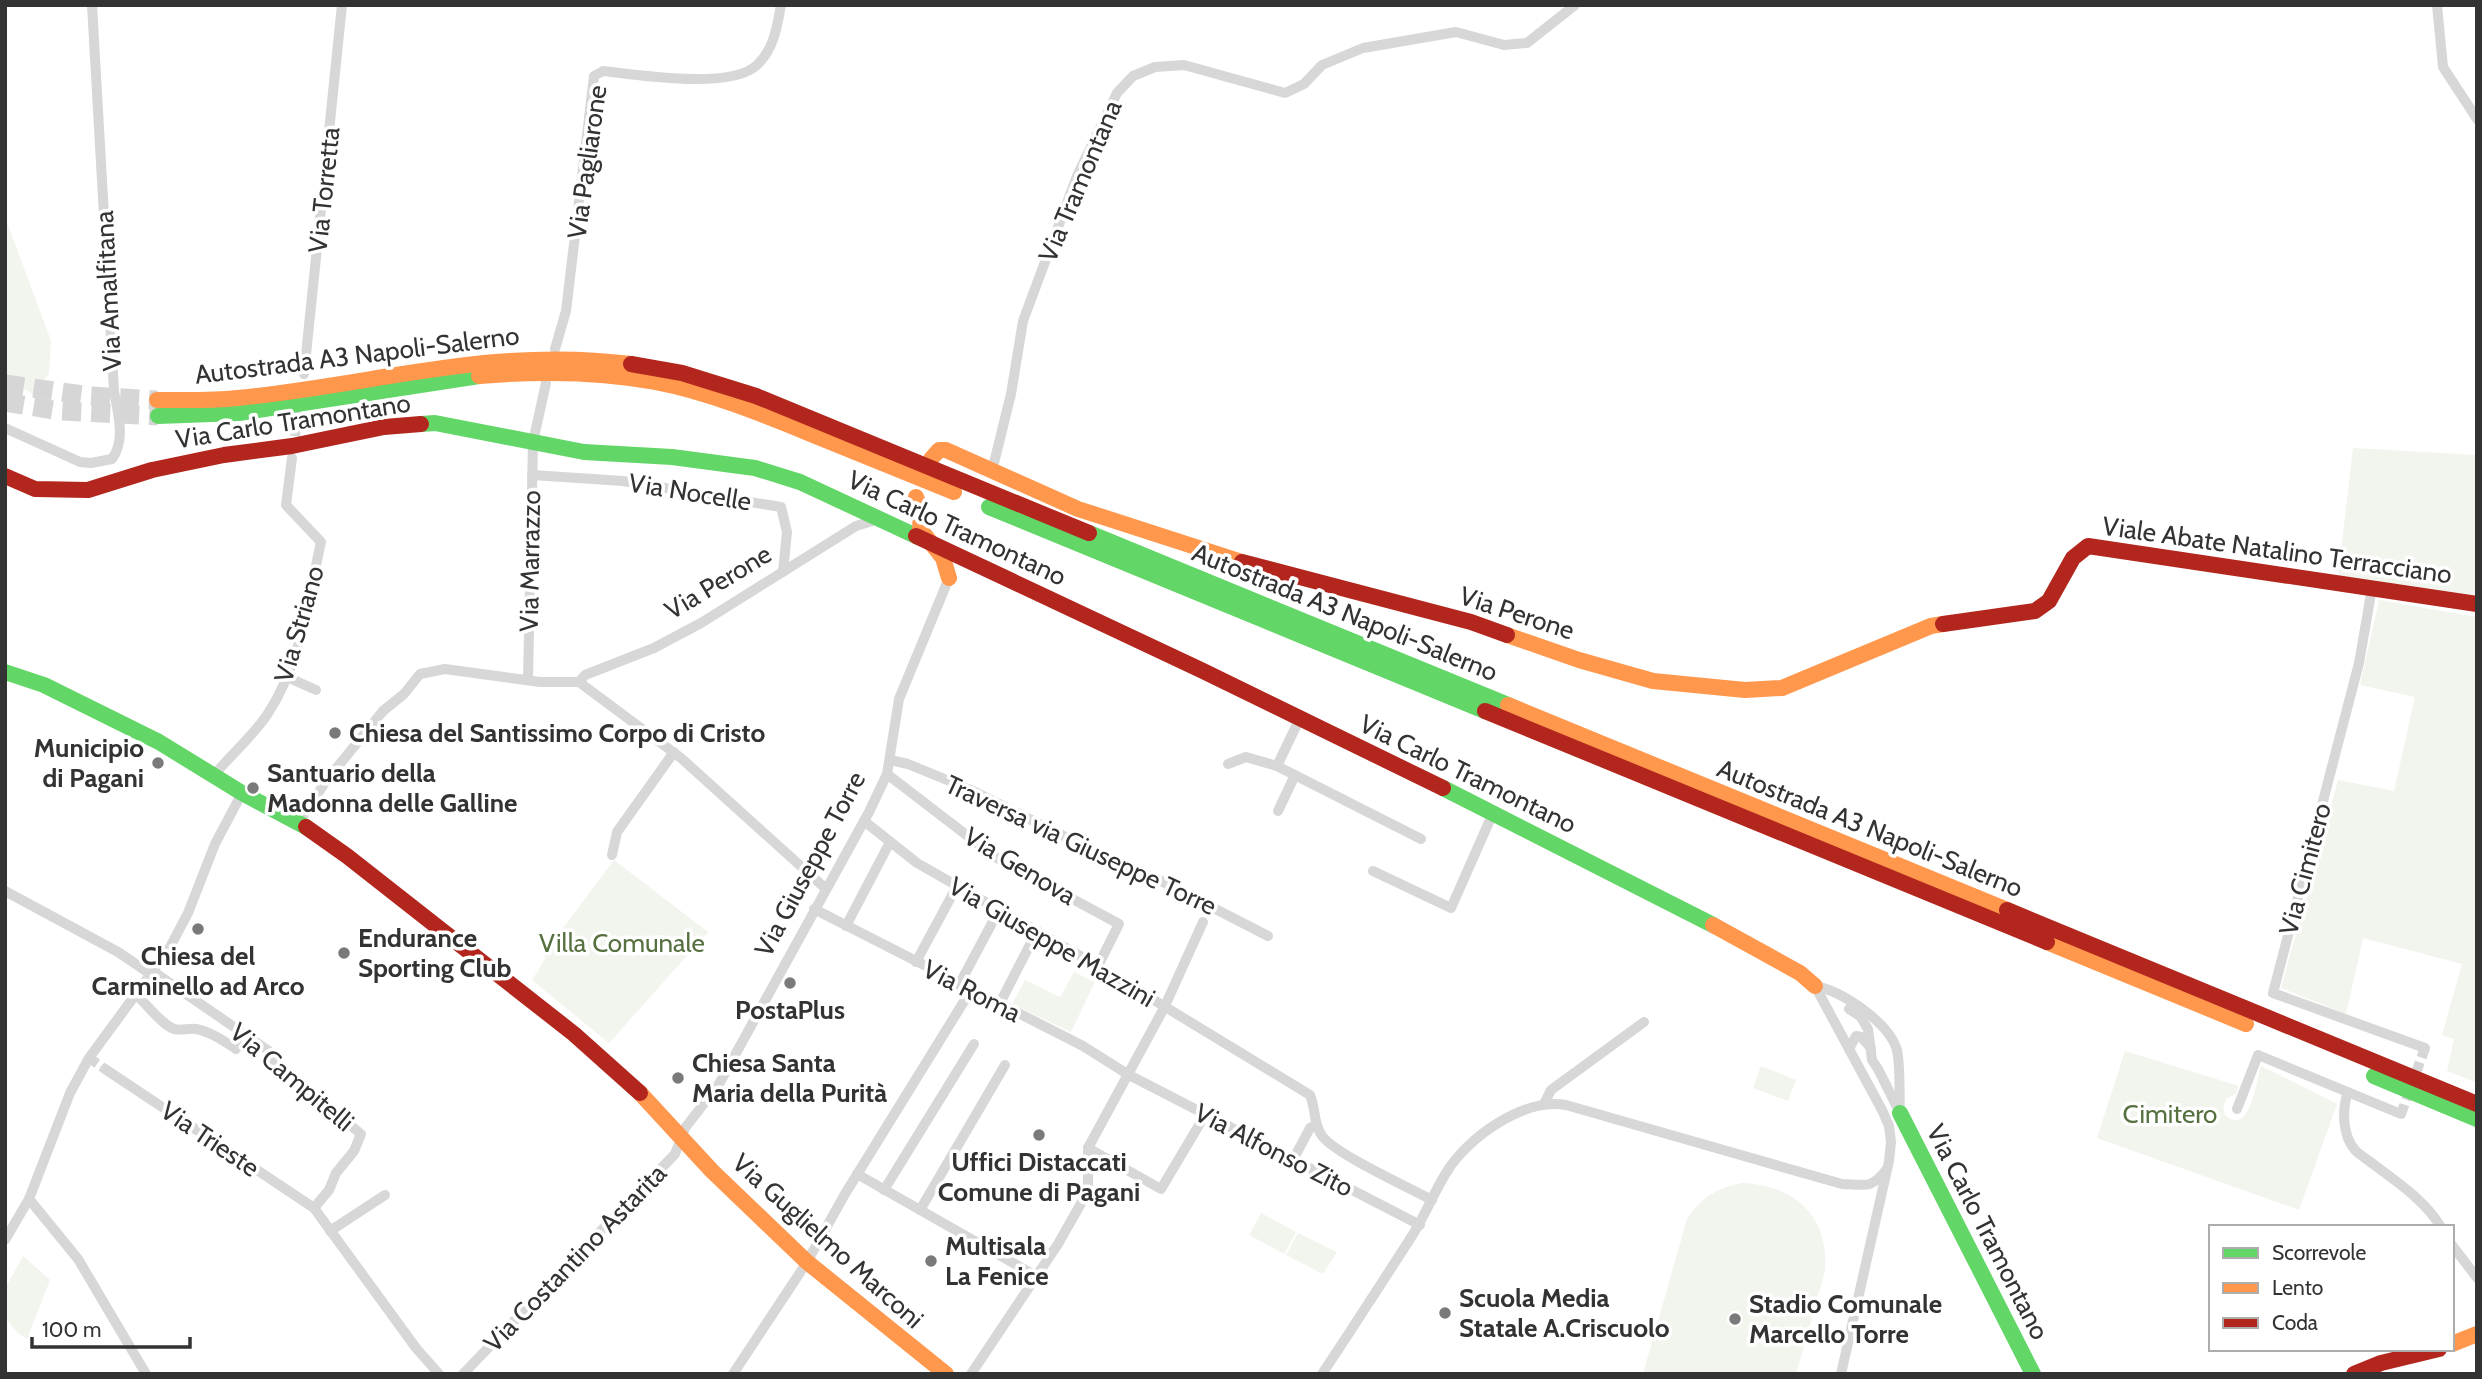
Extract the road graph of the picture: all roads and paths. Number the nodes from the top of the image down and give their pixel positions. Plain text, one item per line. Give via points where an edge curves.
1 (92, 5) edge
2 (342, 5) edge
3 (781, 5) edge
4 (1575, 5) edge
5 (2437, 5) edge
6 (2477, 119) edge
7 (555, 349) dead end
8 (304, 374) dead end
9 (546, 383) dead end
10 (5, 428) edge
11 (533, 442) junction
12 (292, 458) tunnel mouth
13 (931, 459) dead end
14 (992, 471) junction
15 (532, 475) junction
16 (5, 476) edge
17 (880, 519) junction
18 (904, 530) junction
19 (929, 542) junction
20 (959, 556) junction
21 (2073, 558) joint
22 (983, 567) junction
23 (783, 572) junction
24 (949, 578) junction
25 (2371, 588) junction
26 (2477, 604) edge
27 (5, 672) edge
28 (287, 677) junction
29 (528, 680) junction
30 (579, 682) junction
31 (316, 691) dead end
32 (1300, 718) junction
33 (681, 759) junction
34 (890, 760) junction
35 (1228, 764) dead end
36 (1277, 766) junction
37 (887, 774) junction
38 (1295, 775) junction
39 (213, 776) junction
40 (242, 793) junction
41 (1278, 811) dead end
42 (1493, 813) junction
43 (864, 821) junction
44 (299, 822) junction
45 (1421, 839) dead end
46 (890, 842) junction
47 (612, 855) dead end
48 (1373, 871) dead end
49 (957, 886) junction
50 (825, 888) junction
51 (5, 891) edge
52 (814, 909) junction
53 (999, 910) junction
54 (1203, 922) dead end
55 (846, 926) junction
56 (1037, 931) junction
57 (1268, 936) dead end
58 (916, 962) junction
59 (1098, 966) junction
60 (153, 973) junction
61 (959, 985) junction
62 (1815, 986) junction
63 (971, 990) junction
64 (136, 995) junction
65 (999, 1005) junction
66 (1164, 1008) junction
67 (1644, 1022) dead end
68 (246, 1036) junction
69 (1892, 1041) junction
70 (974, 1044) dead end
71 (2425, 1048) dead end
72 (1849, 1049) junction
73 (1871, 1049) junction
74 (1897, 1056) junction
75 (1006, 1065) dead end
76 (105, 1069) tunnel mouth
77 (1878, 1069) junction
78 (1129, 1075) junction
79 (2348, 1092) junction
80 (1545, 1104) junction
81 (2477, 1104) edge
82 (2237, 1109) dead end
83 (1900, 1113) junction
84 (2401, 1114) dead end
85 (1205, 1115) junction
86 (2477, 1119) edge
87 (1316, 1125) junction
88 (682, 1140) junction
89 (1088, 1149) junction
90 (1293, 1160) junction
91 (1887, 1169) junction
92 (858, 1174) junction
93 (884, 1190) junction
94 (385, 1195) dead end
95 (29, 1199) junction
96 (1432, 1200) junction
97 (314, 1208) junction
98 (920, 1210) junction
99 (1420, 1224) junction
100 (2440, 1225) edge
101 (330, 1231) junction
102 (5, 1240) edge
103 (2454, 1248) edge
104 (807, 1262) junction
105 (1036, 1276) junction
106 (2477, 1278) edge
107 (2477, 1334) edge
108 (2454, 1343) edge
109 (2431, 1351) edge
110 (146, 1374) edge
111 (439, 1374) edge
112 (463, 1374) edge
113 (733, 1374) edge
114 (946, 1374) edge
115 (971, 1374) edge
116 (1322, 1374) edge
117 (1841, 1374) edge
118 (2033, 1374) edge
119 (2354, 1374) edge

1 - 10 street, Via Amalfitana via 119,450 112,459 80,462
2 - 8 street, Via Torretta
3 - 7 street, Via Pagliarone via 774,42 757,65 741,75 691,80 603,71 594,76 566,311
4 - 14 street, Via Tramontana via 1527,43 1504,45 1456,32 1363,48 1322,65 1304,84 1285,93 1184,65 1155,67 1133,76 1117,93 1077,176 1023,321
5 - 6 street via 2443,67
9 - 11 street
11 - 15 street, Via Marrazzo
11 - 16 main road, Via Carlo Tramontano via 435,423 384,427 211,457 88,490 35,489
11 - 17 main road, Via Carlo Tramontano via 583,452 755,468 800,482
12 - 28 street, Via Striano via 286,505 321,542
13 - 14 main road, Via Perone via 939,450 946,450
14 - 21 main road, Via Perone via 1079,509 1218,556 1471,622 1653,681 1707,688 1782,688 1931,626 2035,611 2049,601
15 - 23 street, Via Nocelle via 623,481 781,507 787,532
15 - 29 street, Via Marrazzo
17 - 18 main road, Via Carlo Tramontano
17 - 23 street, Via Perone via 856,526
18 - 19 main road, Via Carlo Tramontano
18 - 19 main road via 916,499 920,529
19 - 20 main road, Via Carlo Tramontano
19 - 24 main road via 943,558
20 - 22 main road, Via Carlo Tramontano
20 - 24 main road, Via Giuseppe Torre
21 - 25 main road, Viale Abate Natalino Terracciano via 2088,546 2106,547
22 - 24 main road via 965,567
22 - 32 main road, Via Carlo Tramontano
23 - 30 street, Via Perone via 690,629 585,675
24 - 34 street, Via Giuseppe Torre via 899,699
25 - 26 main road, Viale Abate Natalino Terracciano
25 - 71 street, Via Cimitero via 2359,663 2273,993
27 - 39 main road, Via Guglielmo Marconi via 44,685 159,742
28 - 31 street
28 - 39 street, Via Striano via 268,714
29 - 30 street
29 - 44 street via 445,669 421,674 383,711
30 - 33 street
32 - 36 street
32 - 42 main road, Via Carlo Tramontano
33 - 47 street via 617,832
33 - 50 street
34 - 37 street, Via Giuseppe Torre
34 - 57 street, Traversa via Giuseppe Torre via 971,790
35 - 36 street via 1246,757
36 - 38 street
37 - 43 street, Via Giuseppe Torre
37 - 59 street, Via Genova via 995,857 1119,924
38 - 41 street
38 - 45 street
39 - 40 main road, Via Guglielmo Marconi
40 - 44 main road, Via Guglielmo Marconi
40 - 60 street via 215,844 188,913
42 - 48 street via 1451,908
42 - 62 main road, Via Carlo Tramontano via 1758,948
43 - 46 street, Via Giuseppe Mazzini
43 - 50 street, Via Giuseppe Torre
44 - 88 main road, Via Guglielmo Marconi via 574,1034 628,1080
46 - 49 street, Via Giuseppe Mazzini
46 - 55 street
49 - 53 street, Via Giuseppe Mazzini
49 - 58 street
50 - 52 street, Via Giuseppe Torre
51 - 60 street, Via Campitelli
52 - 55 street, Via Roma
52 - 88 street, Via Giuseppe Torre via 719,1084 690,1120
53 - 56 street, Via Giuseppe Mazzini
53 - 61 street
54 - 66 street, Via Giuseppe Mazzini
55 - 58 street, Via Roma
56 - 59 street, Via Giuseppe Mazzini
56 - 65 street
58 - 61 street, Via Roma
59 - 66 street, Via Giuseppe Mazzini
60 - 64 street
60 - 68 street, Via Campitelli
61 - 63 street, Via Roma
62 - 69 street, Via Carlo Tramontano via 1829,989 1865,1012
62 - 72 street
62 - 73 street, Via Carlo Tramontano via 1860,1016
63 - 65 street, Via Roma
63 - 92 street
64 - 68 street via 174,1029 206,1032 236,1049
64 - 95 street via 89,1058 70,1093
65 - 78 street, Via Roma via 1083,1046
66 - 78 street
66 - 87 street via 1310,1095
67 - 80 street via 1551,1090
68 - 97 street, Via Campitelli via 269,1051 273,1062 361,1134
69 - 73 street via 1878,1039
69 - 74 street, Via Carlo Tramontano
70 - 93 street
72 - 73 street via 1856,1036
72 - 91 street via 1889,1126
73 - 77 street, Via Carlo Tramontano via 1871,1060
74 - 77 street via 1893,1066
74 - 83 street, Via Carlo Tramontano
75 - 98 street
76 - 97 street, Via Trieste
77 - 83 street, Via Carlo Tramontano
78 - 85 street, Via Alfonso Zito
78 - 89 street
79 - 82 street via 2258,1055
79 - 84 street
79 - 100 street via 2343,1109 2348,1140 2433,1213
80 - 91 street via 1566,1105 1773,1159 1842,1184 1876,1183
80 - 96 street via 1531,1106 1497,1124 1468,1147 1446,1172
81 - 86 main road, Autostrada A3 Napoli-Salerno via 706,379 627,363 522,359 429,367 158,408 186,417 435,381 552,372 654,382 698,392 878,461
83 - 118 main road, Via Carlo Tramontano
85 - 89 street via 1161,1189
85 - 90 street, Via Alfonso Zito
87 - 90 street
87 - 96 street via 1339,1151
88 - 104 main road, Via Guglielmo Marconi
88 - 112 street, Via Costantino Astarita via 675,1154
89 - 105 street via 1088,1191
90 - 99 street, Via Alfonso Zito
91 - 117 street
92 - 93 street
92 - 104 street
93 - 98 street
94 - 101 street
95 - 102 street
95 - 110 street via 78,1259
96 - 99 street
97 - 101 street, Via Trieste
98 - 105 street
99 - 116 street
101 - 111 street, Via Trieste
103 - 106 street
104 - 113 street
104 - 114 main road, Via Guglielmo Marconi
105 - 115 street
107 - 108 main road
109 - 119 main road

